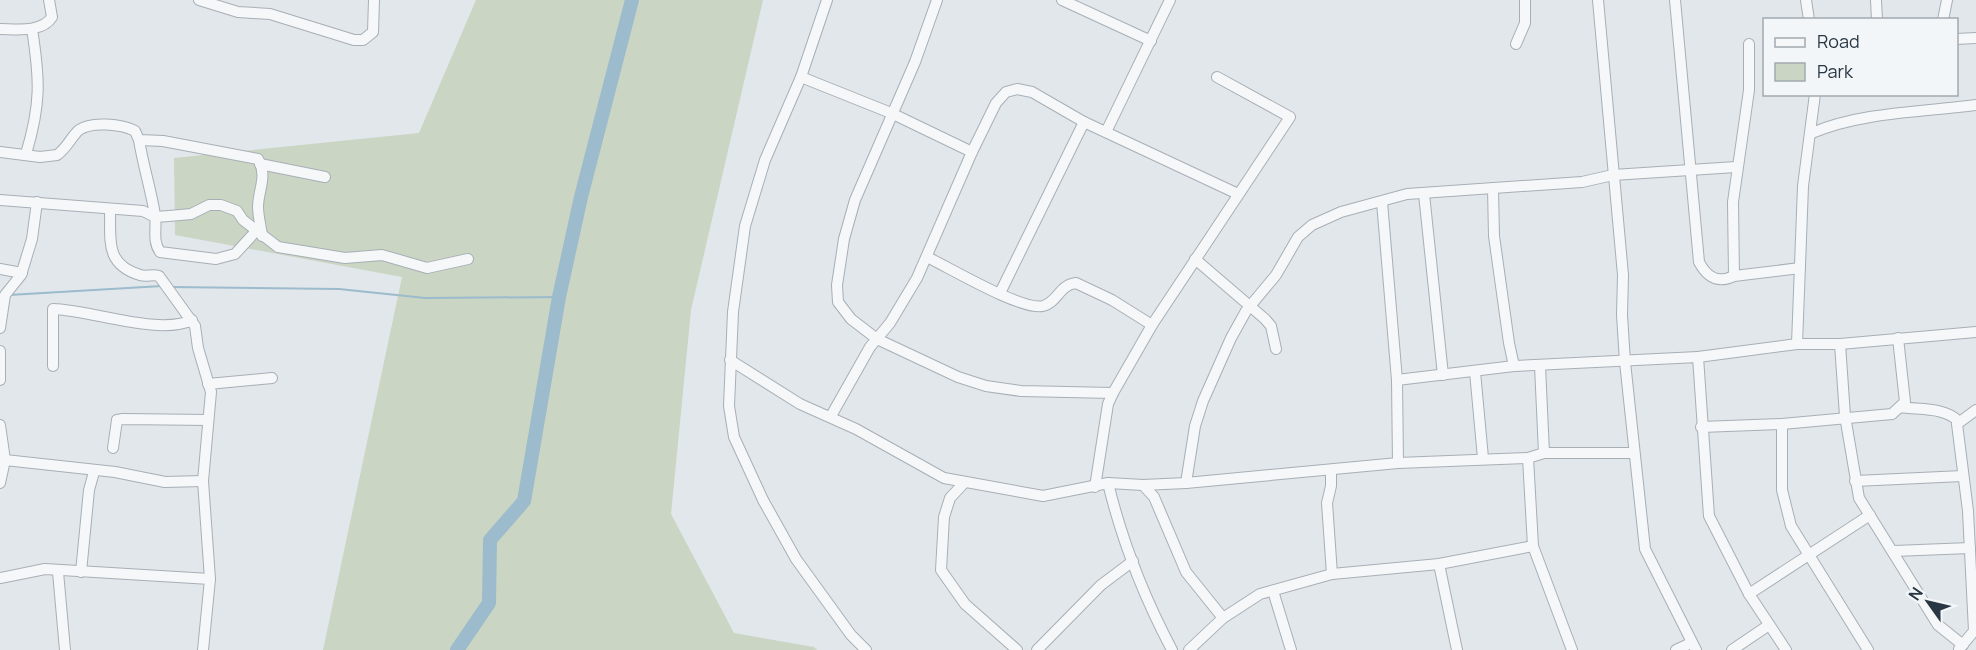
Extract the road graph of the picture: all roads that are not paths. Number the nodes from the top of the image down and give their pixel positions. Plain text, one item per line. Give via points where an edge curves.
1 (49, 0) edge
2 (200, 0) edge
3 (374, 0) edge
4 (827, 0) edge
5 (937, 0) edge
6 (1062, 0) edge
7 (1170, 0) edge
8 (1525, 0) edge
9 (1598, 0) edge
10 (1675, 0) edge
11 (1806, 0) edge
12 (1876, 0) edge
13 (1947, 0) edge
14 (1809, 18) edge
15 (1877, 18) edge
16 (1943, 18) edge
17 (32, 28) junction
18 (0, 29) edge
19 (1976, 38) edge
20 (1958, 39) edge
21 (1151, 41) junction
22 (1516, 44) dead end
23 (1749, 44) dead end
24 (801, 77) junction
25 (1217, 77) dead end
26 (1815, 96) edge
27 (1976, 105) edge
28 (891, 112) junction
29 (1084, 122) junction
30 (1106, 132) junction
31 (1812, 133) junction
32 (139, 140) junction
33 (0, 152) edge
34 (972, 152) junction
35 (26, 154) junction
36 (260, 164) junction
37 (1736, 167) junction
38 (1690, 169) junction
39 (1613, 175) junction
40 (325, 177) dead end
41 (1493, 188) junction
42 (1239, 194) junction
43 (1424, 194) junction
44 (0, 200) edge
45 (37, 202) junction
46 (1382, 202) junction
47 (110, 209) junction
48 (155, 217) junction
49 (259, 234) junction
50 (927, 257) junction
51 (1195, 259) junction
52 (468, 260) dead end
53 (1800, 268) junction
54 (0, 269) edge
55 (22, 273) junction
56 (1734, 276) junction
57 (1000, 293) junction
58 (1251, 306) junction
59 (192, 320) junction
60 (1152, 325) junction
61 (0, 328) edge
62 (1976, 332) edge
63 (1898, 338) junction
64 (876, 339) junction
65 (1797, 344) junction
66 (1839, 344) junction
67 (1276, 349) dead end
68 (0, 351) edge
69 (1698, 357) junction
70 (730, 360) junction
71 (1625, 362) junction
72 (53, 366) dead end
73 (1514, 366) junction
74 (1540, 366) junction
75 (1475, 372) junction
76 (1443, 375) junction
77 (272, 378) dead end
78 (0, 380) edge
79 (1397, 380) junction
80 (208, 384) junction
81 (1113, 393) junction
82 (1900, 407) junction
83 (1976, 410) edge
84 (831, 416) junction
85 (1845, 416) junction
86 (208, 420) junction
87 (1958, 422) junction
88 (1782, 424) junction
89 (0, 425) edge
90 (1701, 428) junction
91 (113, 448) dead end
92 (1544, 453) junction
93 (1634, 453) junction
94 (1483, 458) junction
95 (1527, 458) junction
96 (5, 460) junction
97 (1398, 463) junction
98 (1331, 470) junction
99 (94, 472) junction
100 (1964, 476) junction
101 (203, 481) junction
102 (1855, 481) junction
103 (0, 483) edge
104 (963, 483) junction
105 (1108, 483) junction
106 (1186, 483) junction
107 (1143, 485) junction
108 (1095, 487) junction
109 (1870, 515) junction
110 (1533, 546) junction
111 (1970, 548) junction
112 (1894, 551) junction
113 (1809, 556) junction
114 (1132, 561) junction
115 (1439, 564) junction
116 (58, 572) junction
117 (81, 572) junction
118 (1332, 574) junction
119 (0, 578) edge
120 (210, 579) junction
121 (1273, 591) junction
122 (1749, 594) junction
123 (1222, 618) junction
124 (1769, 625) junction
125 (1694, 646) edge
126 (1960, 648) edge
127 (65, 650) edge
128 (203, 650) edge
129 (866, 650) edge
130 (1017, 650) edge
131 (1037, 650) edge
132 (1172, 650) edge
133 (1190, 650) edge
134 (1291, 650) edge
135 (1456, 650) edge
136 (1572, 650) edge
137 (1676, 650) edge
138 (1732, 650) edge
139 (1786, 650) edge
140 (1868, 650) edge

1 - 17 street via 49,21
2 - 3 street via 238,12 270,14 354,40 363,40 373,32
4 - 24 street
5 - 28 street via 915,62
6 - 21 street
7 - 21 street
8 - 22 street via 1524,28
9 - 39 street
10 - 38 street
11 - 14 street
12 - 15 street
13 - 16 street
17 - 18 street
17 - 35 street via 40,88 36,122
19 - 20 street
21 - 30 street
23 - 37 street via 1749,90
24 - 28 street
24 - 70 street via 765,160 745,226
25 - 42 street via 1290,117
26 - 31 street
27 - 31 street via 1859,119 1830,124
28 - 34 street
28 - 64 street via 850,216 837,285 838,302 851,320
29 - 30 street
29 - 34 street via 1032,92 1017,89 1006,92 996,103
29 - 57 street
30 - 42 street
31 - 53 street via 1803,186
32 - 35 street via 130,128 91,125 78,131 57,155
32 - 36 street via 245,155 258,159
32 - 48 street
33 - 35 street
34 - 50 street
36 - 40 street
36 - 49 street
37 - 38 street
37 - 56 street
38 - 39 street
38 - 56 street via 1699,262 1711,278 1724,280
39 - 41 street via 1582,182
39 - 71 street via 1623,275
41 - 43 street
41 - 73 street via 1494,236
42 - 51 street
43 - 46 street via 1407,194
43 - 76 street
44 - 45 street
45 - 47 street
45 - 55 street
46 - 58 street via 1341,212 1305,230
46 - 79 street
47 - 48 street via 143,211
47 - 59 street via 113,255 126,270 142,276 159,276
48 - 49 street via 191,213 209,204 221,205 237,211
48 - 49 street via 156,246 167,255 216,259 235,254
49 - 52 street via 278,247 345,258 382,255 427,268
50 - 57 street
50 - 64 street via 897,312
51 - 58 street
51 - 60 street
53 - 56 street
53 - 65 street
54 - 55 street
55 - 61 street via 5,295
57 - 60 street via 1021,305 1044,306 1061,288 1076,283
58 - 67 street via 1271,326
58 - 106 street via 1231,338 1203,401
59 - 72 street via 180,326 156,325 53,309
59 - 80 street
60 - 81 street
62 - 63 street
63 - 66 street
63 - 82 street via 1905,390 1905,402
64 - 81 street via 987,386 1021,392
64 - 84 street
65 - 66 street
65 - 69 street
66 - 85 street
68 - 78 street
69 - 71 street
69 - 90 street
70 - 84 street via 800,404
70 - 129 street via 731,426 753,481 796,559
71 - 74 street
71 - 93 street
73 - 74 street
73 - 75 street
74 - 92 street
75 - 76 street
75 - 94 street
76 - 79 street
77 - 80 street
79 - 97 street
80 - 86 street
81 - 108 street
82 - 85 street via 1883,416
82 - 87 street via 1943,411
83 - 87 street
84 - 104 street via 923,467
85 - 88 street
85 - 102 street
86 - 91 street via 117,420
86 - 101 street
87 - 100 street
88 - 90 street
88 - 113 street via 1782,490 1791,526
89 - 96 street
90 - 122 street via 1709,516
92 - 93 street
92 - 95 street
93 - 125 street via 1645,549
94 - 95 street
94 - 97 street
95 - 110 street
96 - 99 street
96 - 103 street
97 - 98 street
98 - 106 street
98 - 118 street via 1327,503
99 - 101 street via 165,482
99 - 117 street
100 - 102 street
100 - 111 street
101 - 120 street
102 - 109 street via 1859,498
104 - 108 street via 1043,496
104 - 130 street via 950,498 944,517 941,570 965,604
105 - 107 street
105 - 108 street
105 - 114 street
106 - 107 street
107 - 123 street via 1154,497 1186,572
109 - 112 street
109 - 113 street
110 - 115 street
110 - 136 street
111 - 112 street
111 - 126 street via 1974,631
112 - 126 street via 1938,625
113 - 122 street
113 - 140 street
114 - 131 street via 1101,585
114 - 132 street
115 - 118 street
115 - 135 street
116 - 117 street
116 - 119 street via 45,569
116 - 127 street
117 - 120 street
118 - 121 street
120 - 128 street
121 - 123 street via 1260,594
121 - 134 street
122 - 124 street
123 - 133 street
124 - 138 street
124 - 139 street
125 - 137 street

